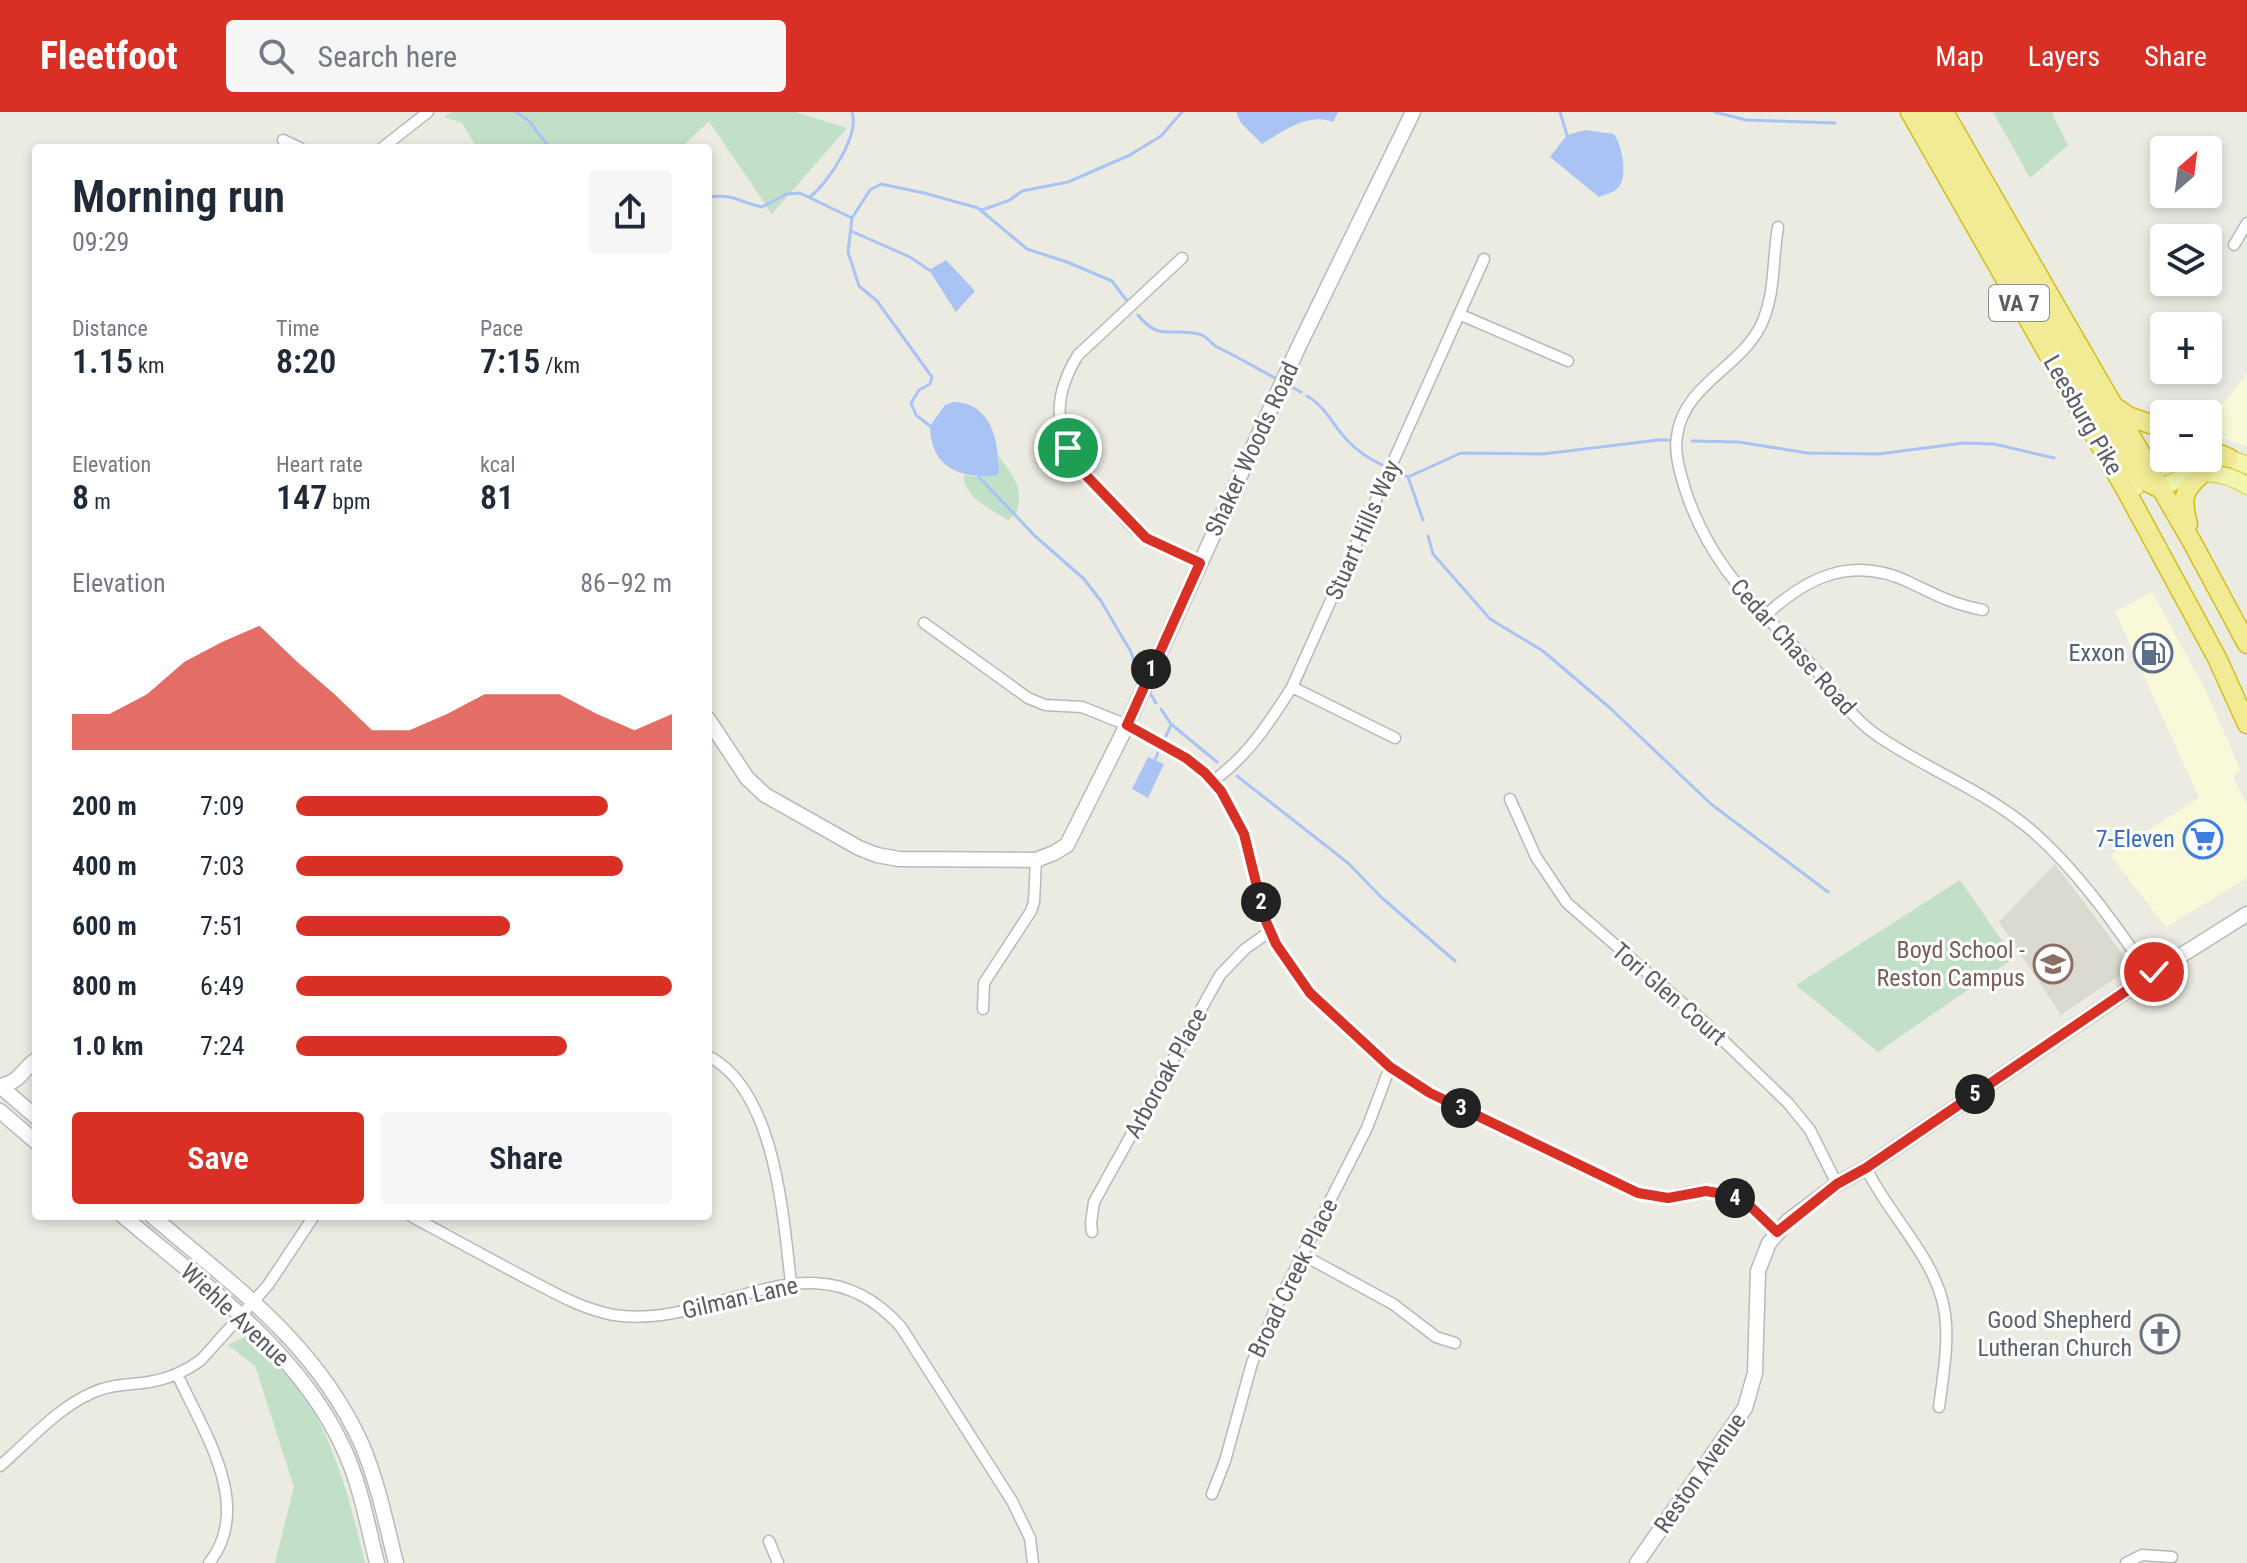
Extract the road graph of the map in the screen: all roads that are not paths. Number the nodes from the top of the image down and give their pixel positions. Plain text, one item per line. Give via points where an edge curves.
1 (428, 112) edge
2 (1413, 112) edge
3 (1910, 112) edge
4 (1926, 112) edge
5 (1944, 112) edge
6 (283, 140) dead end
7 (292, 144) edge
8 (387, 144) edge
9 (2247, 223) edge
10 (1778, 227) dead end
11 (2234, 245) dead end
12 (1182, 258) dead end
13 (1484, 259) dead end
14 (1461, 315) junction
15 (1568, 361) dead end
16 (2111, 404) junction
17 (2150, 424) edge
18 (2222, 455) edge
19 (2229, 458) junction
20 (2222, 460) edge
21 (2247, 465) edge
22 (2153, 472) edge
23 (2195, 472) edge
24 (2200, 472) edge
25 (2222, 472) edge
26 (2146, 475) junction
27 (2247, 486) edge
28 (2160, 488) junction
29 (2128, 494) junction
30 (2192, 542) junction
31 (1200, 563) junction
32 (1983, 610) dead end
33 (1764, 617) junction
34 (924, 623) dead end
35 (2247, 644) edge
36 (1292, 687) junction
37 (2247, 724) edge
38 (712, 725) edge
39 (1127, 725) junction
40 (1395, 738) dead end
41 (1213, 781) junction
42 (1510, 799) dead end
43 (1036, 860) junction
44 (2247, 914) edge
45 (1269, 932) junction
46 (2150, 975) junction
47 (983, 1009) dead end
48 (712, 1058) dead end
49 (32, 1063) edge
50 (1390, 1067) junction
51 (0, 1086) edge
52 (0, 1111) edge
53 (32, 1114) edge
54 (32, 1139) edge
55 (1866, 1168) junction
56 (1837, 1184) junction
57 (128, 1220) edge
58 (157, 1220) edge
59 (311, 1220) edge
60 (418, 1220) edge
61 (1092, 1232) dead end
62 (1777, 1232) junction
63 (1303, 1255) junction
64 (791, 1283) junction
65 (254, 1303) junction
66 (241, 1317) junction
67 (1455, 1343) dead end
68 (177, 1374) junction
69 (1939, 1407) dead end
70 (0, 1466) edge
71 (1212, 1494) dead end
72 (769, 1541) dead end
73 (2172, 1557) dead end
74 (209, 1563) edge
75 (377, 1563) edge
76 (396, 1563) edge
77 (778, 1563) edge
78 (1033, 1563) edge
79 (1637, 1563) edge
80 (2126, 1563) edge

1 - 8 street
2 - 31 street, Shaker Woods Road
3 - 29 highway, Leesburg Pike / VA 7
4 - 26 highway via 2125,458
5 - 16 highway, Leesburg Pike / VA 7
6 - 7 street
9 - 11 street
10 - 33 street, Cedar Chase Road via 1769,307 1759,330 1691,399 1676,434 1678,467 1695,521 1718,562
12 - 31 street via 1078,355 1059,409 1068,448 1080,469 1146,538
13 - 14 street, Stuart Hills Way
14 - 15 street
14 - 36 street, Stuart Hills Way
16 - 17 highway
16 - 26 highway, Leesburg Pike / VA 7
18 - 19 highway
19 - 20 main road
19 - 21 main road
22 - 26 main road
23 - 28 main road
24 - 30 highway via 2183,500
25 - 27 main road
26 - 28 highway, Leesburg Pike / VA 7
26 - 29 main road
28 - 30 highway, Leesburg Pike / VA 7
29 - 37 highway, Leesburg Pike / VA 7
30 - 35 highway, Leesburg Pike / VA 7
31 - 39 street, Shaker Woods Road
32 - 33 street via 1951,604 1907,581 1863,570 1806,583
33 - 46 street, Cedar Chase Road via 1845,708 1879,737 1971,788 2033,832 2068,865
34 - 39 street via 1028,698 1045,705 1087,708
36 - 40 street
36 - 41 street, Stuart Hills Way via 1264,731
38 - 43 street via 756,788 868,851 899,859
39 - 41 street via 1166,745
39 - 43 street, Shaker Woods Road via 1067,845
41 - 45 street via 1244,834
42 - 56 street, Tori Glen Court via 1536,857 1567,903 1788,1103 1810,1130
43 - 47 street via 1031,911 984,983
44 - 46 street, Reston Avenue
45 - 50 street via 1310,993
45 - 61 street, Arboroak Place via 1231,961 1212,988 1094,1202
46 - 55 street, Reston Avenue
48 - 64 street via 738,1079 768,1145
49 - 51 street via 6,1075
50 - 62 street via 1430,1093 1638,1193 1668,1198 1706,1191 1729,1195
50 - 63 street, Broad Creek Place via 1367,1128
51 - 53 street
52 - 54 street
55 - 56 street, Reston Avenue
55 - 69 street via 1941,1293 1945,1325
56 - 62 street, Reston Avenue
57 - 66 street, Wiehle Avenue
58 - 65 street, Wiehle Avenue
59 - 65 street
60 - 64 street, Gilman Lane via 570,1301 613,1314 674,1313
62 - 79 street, Reston Avenue via 1758,1271 1755,1373 1745,1408
63 - 67 street via 1393,1304 1436,1337
63 - 71 street, Broad Creek Place via 1252,1363
64 - 78 street, Gilman Lane via 849,1288 877,1303 901,1327 1012,1501 1030,1538
65 - 66 street
65 - 76 street, Wiehle Avenue via 314,1364 346,1414 376,1481
66 - 68 street via 201,1360
66 - 75 street, Wiehle Avenue via 290,1365 329,1421 360,1491
68 - 70 street via 85,1397
68 - 74 street via 228,1499 227,1529
72 - 77 street
73 - 80 street via 2142,1555

